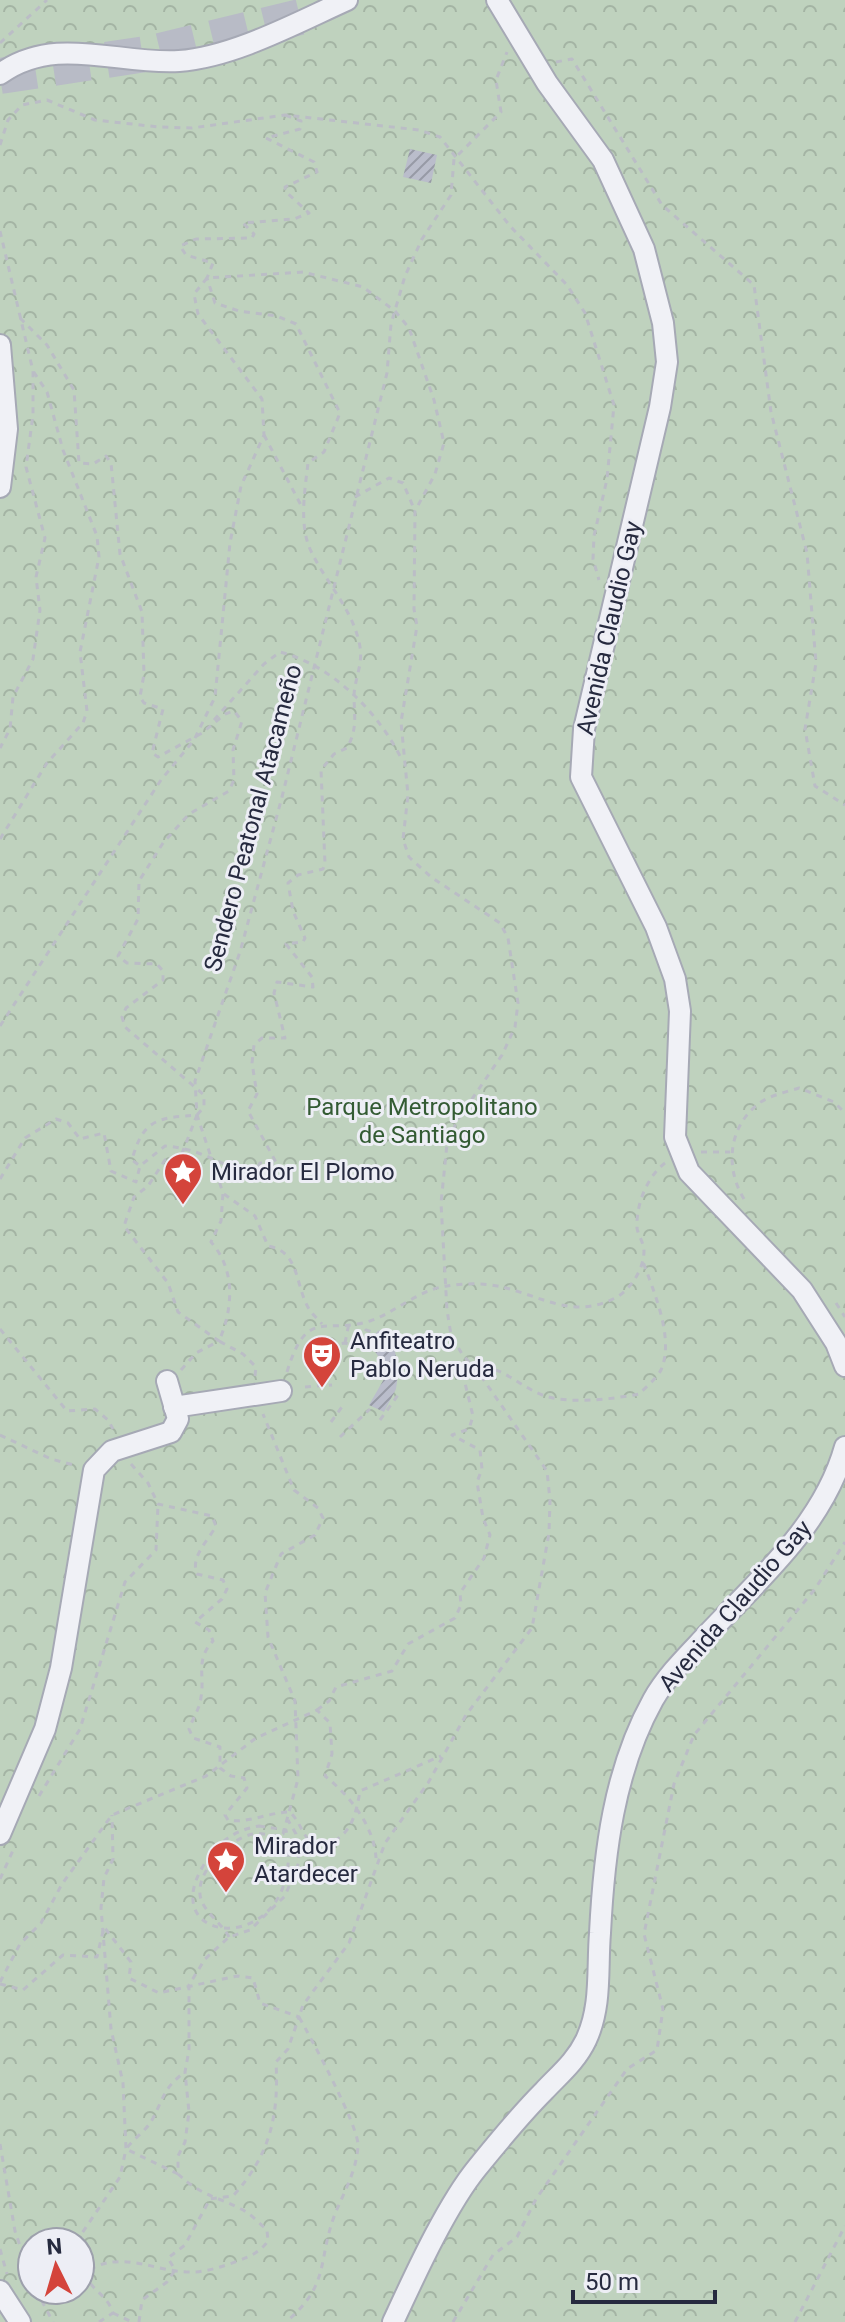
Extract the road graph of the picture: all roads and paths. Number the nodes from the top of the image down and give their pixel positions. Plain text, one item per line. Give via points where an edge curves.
1 (47, 0) edge
2 (347, 0) edge
3 (497, 0) edge
4 (516, 32) junction
5 (0, 43) edge
6 (537, 64) junction
7 (0, 74) edge
8 (285, 115) junction
9 (0, 145) edge
10 (454, 159) junction
11 (0, 231) edge
12 (207, 278) junction
13 (395, 311) junction
14 (20, 318) junction
15 (0, 345) edge
16 (33, 371) junction
17 (264, 435) junction
18 (0, 487) edge
19 (353, 498) junction
20 (304, 510) junction
21 (415, 511) junction
22 (600, 585) dead end
23 (333, 586) junction
24 (313, 665) junction
25 (354, 696) junction
26 (202, 733) junction
27 (196, 736) junction
28 (0, 748) edge
29 (402, 762) junction
30 (845, 805) edge
31 (0, 839) edge
32 (0, 1026) edge
33 (194, 1087) junction
34 (845, 1113) edge
35 (197, 1115) junction
36 (183, 1147) junction
37 (682, 1152) junction
38 (212, 1156) junction
39 (140, 1166) junction
40 (0, 1179) edge
41 (223, 1193) junction
42 (642, 1259) junction
43 (446, 1286) junction
44 (349, 1323) junction
45 (322, 1324) junction
46 (0, 1329) edge
47 (372, 1332) dead end
48 (219, 1341) junction
49 (345, 1343) junction
50 (318, 1347) dead end
51 (314, 1354) dead end
52 (334, 1364) dead end
53 (845, 1366) edge
54 (474, 1367) junction
55 (167, 1381) joint
56 (332, 1385) dead end
57 (305, 1387) dead end
58 (281, 1391) joint
59 (256, 1394) junction
60 (398, 1395) dead end
61 (344, 1404) dead end
62 (174, 1407) junction
63 (370, 1409) dead end
64 (380, 1420) dead end
65 (331, 1422) dead end
66 (0, 1435) edge
67 (340, 1437) dead end
68 (845, 1447) edge
69 (122, 1448) junction
70 (94, 1470) junction
71 (158, 1504) junction
72 (845, 1542) edge
73 (317, 1710) junction
74 (296, 1720) junction
75 (441, 1756) junction
76 (218, 1764) junction
77 (37, 1799) dead end
78 (357, 1810) junction
79 (290, 1812) junction
80 (112, 1815) junction
81 (288, 1820) junction
82 (286, 1830) junction
83 (9, 1836) edge
84 (376, 1862) junction
85 (0, 1879) edge
86 (104, 1927) junction
87 (225, 1930) junction
88 (229, 1937) junction
89 (0, 1983) edge
90 (189, 1985) junction
91 (299, 2017) junction
92 (185, 2072) junction
93 (0, 2144) edge
94 (126, 2149) junction
95 (178, 2174) junction
96 (210, 2199) junction
97 (87, 2226) edge
98 (845, 2226) edge
99 (16, 2234) edge
100 (175, 2270) junction
101 (0, 2291) edge
102 (113, 2313) junction
103 (20, 2322) edge
104 (99, 2322) edge
105 (132, 2322) edge
106 (139, 2322) edge
107 (286, 2322) edge
108 (393, 2322) edge
109 (453, 2322) edge
110 (795, 2322) edge

1 - 5 path
2 - 7 street via 204,56 180,61 72,52 32,56
3 - 4 street, Avenida Claudio Gay
4 - 6 street, Avenida Claudio Gay
4 - 10 path via 496,80 501,112
6 - 30 path via 572,59 662,205 754,285 771,412 807,553 816,663 805,729 815,786
6 - 37 street, Avenida Claudio Gay via 603,160 644,249 663,323 667,362 660,407 584,729 581,777 656,927 675,979 680,1011 675,1137
8 - 9 path via 192,128 159,127 95,120 47,100 22,105 8,120
8 - 10 path via 419,130 440,137
8 - 12 path via 301,121 300,129 266,138 314,162 317,172 285,187 309,213 243,223 252,238 184,242 180,246 186,255 213,263
10 - 13 path, Sendero Peatonal Atacameño via 451,195 422,239
10 - 22 path via 567,285 585,313 603,364 614,405 607,479 594,536
11 - 14 path
12 - 13 path via 314,274 363,287
12 - 17 path via 194,294 198,314 262,399
12 - 20 path via 219,305 296,324 339,406 324,452 308,463
13 - 19 path, Sendero Peatonal Atacameño via 387,373
13 - 21 path via 409,328 444,443
14 - 16 path
14 - 27 path via 47,345 74,390 79,463 93,464 106,456 111,463 120,554 142,612 140,697 163,709 152,753 170,753
15 - 18 street via 7,429
16 - 28 path via 26,467 45,538 36,577 40,610 33,659 13,697 10,729
16 - 31 path via 47,392 97,536 99,557 80,652 87,711 83,723 47,763
17 - 20 path
17 - 27 path via 241,486 215,697
19 - 21 path via 389,478 403,483
19 - 23 path, Sendero Peatonal Atacameño
20 - 23 path via 310,548
21 - 29 path via 417,626 404,689
23 - 24 path, Sendero Peatonal Atacameño
23 - 25 path via 361,648
24 - 25 path
24 - 26 path via 280,652
24 - 33 path, Sendero Peatonal Atacameño via 240,952
25 - 29 path via 391,738
25 - 38 path via 353,736 321,770 325,864 288,883 305,938 286,944 312,977 313,987 277,982 274,993 285,1038 262,1038 254,1045 257,1094 248,1111 277,1164 260,1163 252,1176
26 - 27 path
26 - 33 path via 225,714 234,711 240,716 231,765 234,780 229,791 189,814 163,843 139,881 138,919 118,956 127,963 157,964 163,971 163,980 126,1008 122,1017 131,1035
27 - 32 path via 161,780
29 - 43 path via 408,795 403,839 409,857 500,923 508,938 518,1003 515,1027 502,1055 447,1144 441,1203
33 - 35 path, Sendero Peatonal Atacameño
33 - 35 path via 204,1095
34 - 37 path via 834,1102 799,1088 760,1102 742,1122 730,1152
35 - 36 path
35 - 38 path, Sendero Peatonal Atacameño
35 - 39 path via 151,1124 141,1133 132,1160
36 - 38 path
36 - 39 path via 165,1146
36 - 48 path via 181,1156 165,1160 134,1197 124,1226 168,1283 178,1312
37 - 42 path via 654,1172 643,1193 637,1228 645,1250
37 - 53 street, Avenida Claudio Gay via 689,1172 711,1199 802,1290
38 - 41 path, Sendero Peatonal Atacameño
39 - 40 path via 136,1182 111,1171 104,1133 80,1139 70,1124 56,1119 25,1138
41 - 45 path via 255,1216 268,1246 279,1248 294,1263 309,1309
41 - 48 path, Sendero Peatonal Atacameño via 221,1221 211,1242 229,1277 229,1323
42 - 43 path via 638,1277 615,1299 583,1309 540,1302 501,1287
42 - 54 path via 665,1344 661,1371 639,1394 551,1398 487,1365
43 - 44 path via 370,1321
43 - 54 path via 451,1335
44 - 45 path
44 - 49 path
45 - 58 path via 306,1333 290,1360
46 - 69 path via 67,1411 95,1409 108,1420
47 - 49 path via 366,1330 361,1340 368,1344 365,1349
48 - 55 path via 196,1353
48 - 59 path via 256,1367
49 - 50 path
51 - 52 path
54 - 73 path via 465,1383 473,1416 469,1429 452,1435 480,1450 477,1482 490,1535 484,1558 466,1579 455,1618 408,1644 392,1671 336,1687
54 - 75 path via 547,1471 549,1533 532,1628
55 - 62 street
56 - 57 path
58 - 59 street
59 - 62 street
59 - 74 path via 294,1490 323,1518 315,1535 281,1554 265,1593 268,1637 295,1701
60 - 64 path
61 - 65 path
62 - 69 street via 178,1419 171,1432
63 - 67 path
66 - 70 path via 51,1459
68 - 108 street, Avenida Claudio Gay via 813,1518 677,1666 637,1730 621,1779 604,1873 600,1974 586,2039 570,2066 474,2171
69 - 70 street
69 - 71 path
70 - 83 street via 61,1668
71 - 76 path via 212,1516 216,1526 194,1569 223,1580 227,1589 195,1622 209,1630 213,1641 203,1651 201,1702 189,1729 193,1738 220,1747
71 - 77 path via 156,1550 125,1582 80,1729
72 - 109 path via 815,1589 694,1735 674,1784 644,1934 663,2009 657,2050 627,2069 536,2199 517,2237 493,2255
73 - 74 path
73 - 78 path via 330,1723 332,1754 325,1776
74 - 76 path
74 - 79 path via 298,1779
75 - 78 path via 360,1791
75 - 84 path
76 - 79 path via 231,1776 244,1778 247,1788 225,1815 228,1820
76 - 80 path via 206,1776
78 - 79 path via 343,1836 314,1846
78 - 84 path via 375,1839
79 - 81 path
80 - 86 path via 113,1859 104,1878 101,1908
80 - 89 path via 41,1923 20,1944
81 - 82 path
81 - 88 path via 299,1849 293,1884 271,1913 250,1930
82 - 87 path via 290,1866 275,1902 255,1922
82 - 87 path via 273,1838 256,1833 240,1838 209,1868 202,1881 202,1902
82 - 87 path via 243,1829 211,1853 196,1877 195,1908 203,1921
83 - 85 path
84 - 91 path via 349,1943
86 - 89 path via 97,1957 63,1955 23,1990
86 - 90 path via 131,1962 129,1978 159,1993
86 - 94 path
87 - 88 path
88 - 90 path via 205,1959
90 - 91 path via 253,1978 260,2003
90 - 92 path
91 - 96 path via 288,2049 276,2062 278,2099 260,2163 233,2196
91 - 107 path via 358,2143 323,2273 313,2293
92 - 94 path via 170,2083 152,2120
92 - 95 path via 189,2112
93 - 99 path
94 - 95 path
94 - 97 path via 120,2177
95 - 96 path
96 - 100 path via 185,2245 168,2258
96 - 100 path via 243,2209 267,2230 268,2241 261,2251 221,2267
98 - 110 path
100 - 102 path via 150,2263 99,2263 85,2273 87,2281 106,2296
100 - 106 path via 142,2300
101 - 103 street
102 - 104 path
102 - 105 path

